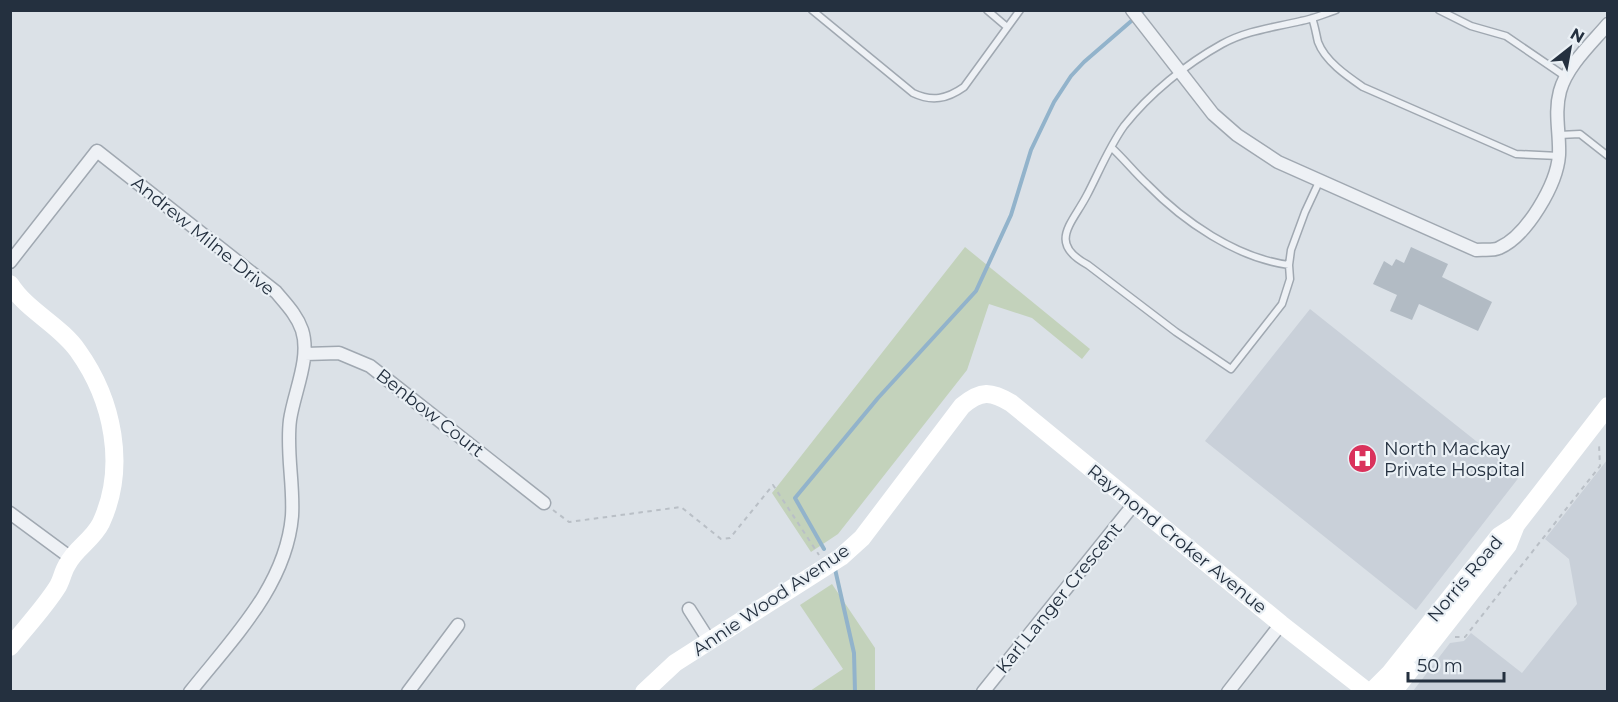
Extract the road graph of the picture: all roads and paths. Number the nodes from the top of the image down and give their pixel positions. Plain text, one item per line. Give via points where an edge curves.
1 (812, 10) edge
2 (987, 10) edge
3 (1020, 10) edge
4 (1132, 10) edge
5 (1336, 10) edge
6 (1438, 10) edge
7 (1312, 18) junction
8 (1608, 24) edge
9 (1007, 27) junction
10 (1181, 72) junction
11 (1566, 77) junction
12 (1558, 135) junction
13 (1112, 148) junction
14 (1559, 156) junction
15 (1608, 156) edge
16 (1319, 182) junction
17 (10, 262) edge
18 (1289, 265) junction
19 (10, 284) edge
20 (304, 354) junction
21 (984, 393) joint
22 (1608, 406) edge
23 (1599, 437) dead end
24 (544, 503) joint
25 (1134, 504) junction
26 (10, 513) edge
27 (1516, 525) junction
28 (71, 558) junction
29 (826, 567) junction
30 (689, 609) dead end
31 (1281, 624) junction
32 (458, 625) dead end
33 (1449, 636) dead end
34 (710, 642) junction
35 (10, 647) edge
36 (190, 692) edge
37 (408, 692) edge
38 (644, 692) edge
39 (983, 692) edge
40 (1228, 692) edge
41 (1370, 692) edge
42 (1393, 692) edge

1 - 9 lane via 925,99 947,97 964,87
2 - 9 lane
3 - 9 lane
4 - 10 street
5 - 7 lane
6 - 11 lane via 1471,26 1506,36
7 - 10 lane via 1257,29 1222,44
7 - 14 lane via 1319,44 1332,63 1363,87 1515,154
8 - 11 street
10 - 13 lane via 1164,83 1131,118
10 - 16 street via 1213,114 1237,135 1278,162
11 - 12 street via 1557,103
12 - 14 street
12 - 15 lane via 1580,134
13 - 18 lane via 1166,202 1211,236 1264,259
13 - 18 lane via 1069,224 1067,250 1231,369 1282,304 1290,279
14 - 16 street via 1538,209 1520,233 1498,249 1476,250
16 - 18 lane via 1296,233
17 - 20 street, Andrew Milne Drive via 97,151 276,292 303,330
19 - 28 street via 77,349 106,402 115,461 111,494 93,538
20 - 24 street, Benbow Court via 339,353 370,366
20 - 36 street, Andrew Milne Drive via 289,434 292,517 286,547 257,608
21 - 25 street, Raymond Croker Avenue via 1011,403
21 - 29 street, Annie Wood Avenue via 962,406 862,538
22 - 27 street, Norris Road
23 - 33 path via 1600,466 1465,637
24 - 29 path via 569,522 681,507 721,539 730,538 773,485
25 - 31 street, Raymond Croker Avenue
25 - 39 street, Karl Langer Crescent
26 - 28 street
27 - 41 street, Norris Road via 1499,536 1390,673
27 - 42 street, Norris Road via 1508,545
28 - 35 street via 51,597
29 - 34 street, Annie Wood Avenue
30 - 34 street
31 - 40 street
31 - 41 street, Raymond Croker Avenue
32 - 37 street
34 - 38 street, Annie Wood Avenue via 675,663

